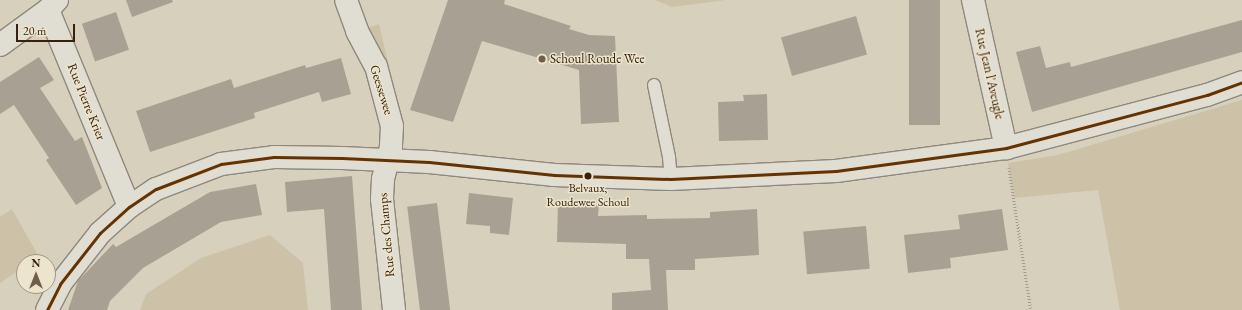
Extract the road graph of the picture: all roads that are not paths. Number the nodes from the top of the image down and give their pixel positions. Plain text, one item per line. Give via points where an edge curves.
1 (346, 0) edge
2 (973, 0) edge
3 (53, 5) edge
4 (0, 45) edge
5 (1242, 82) edge
6 (654, 85) dead end
7 (1006, 148) junction
8 (386, 160) junction
9 (671, 179) junction
10 (129, 206) junction
11 (47, 310) edge
12 (394, 310) edge

1 - 8 street, Geessewee via 376,66 388,107 392,126 391,147
2 - 7 street, Rue Jean l'Aveugle
3 - 4 street
3 - 10 street, Rue Pierre Krier
5 - 7 street via 1200,97
6 - 9 lane
7 - 9 street via 836,171
8 - 9 street via 554,175
8 - 10 street via 274,157 221,164 156,189
8 - 12 street, Rue des Champs via 382,199
10 - 11 street via 100,233 60,284

